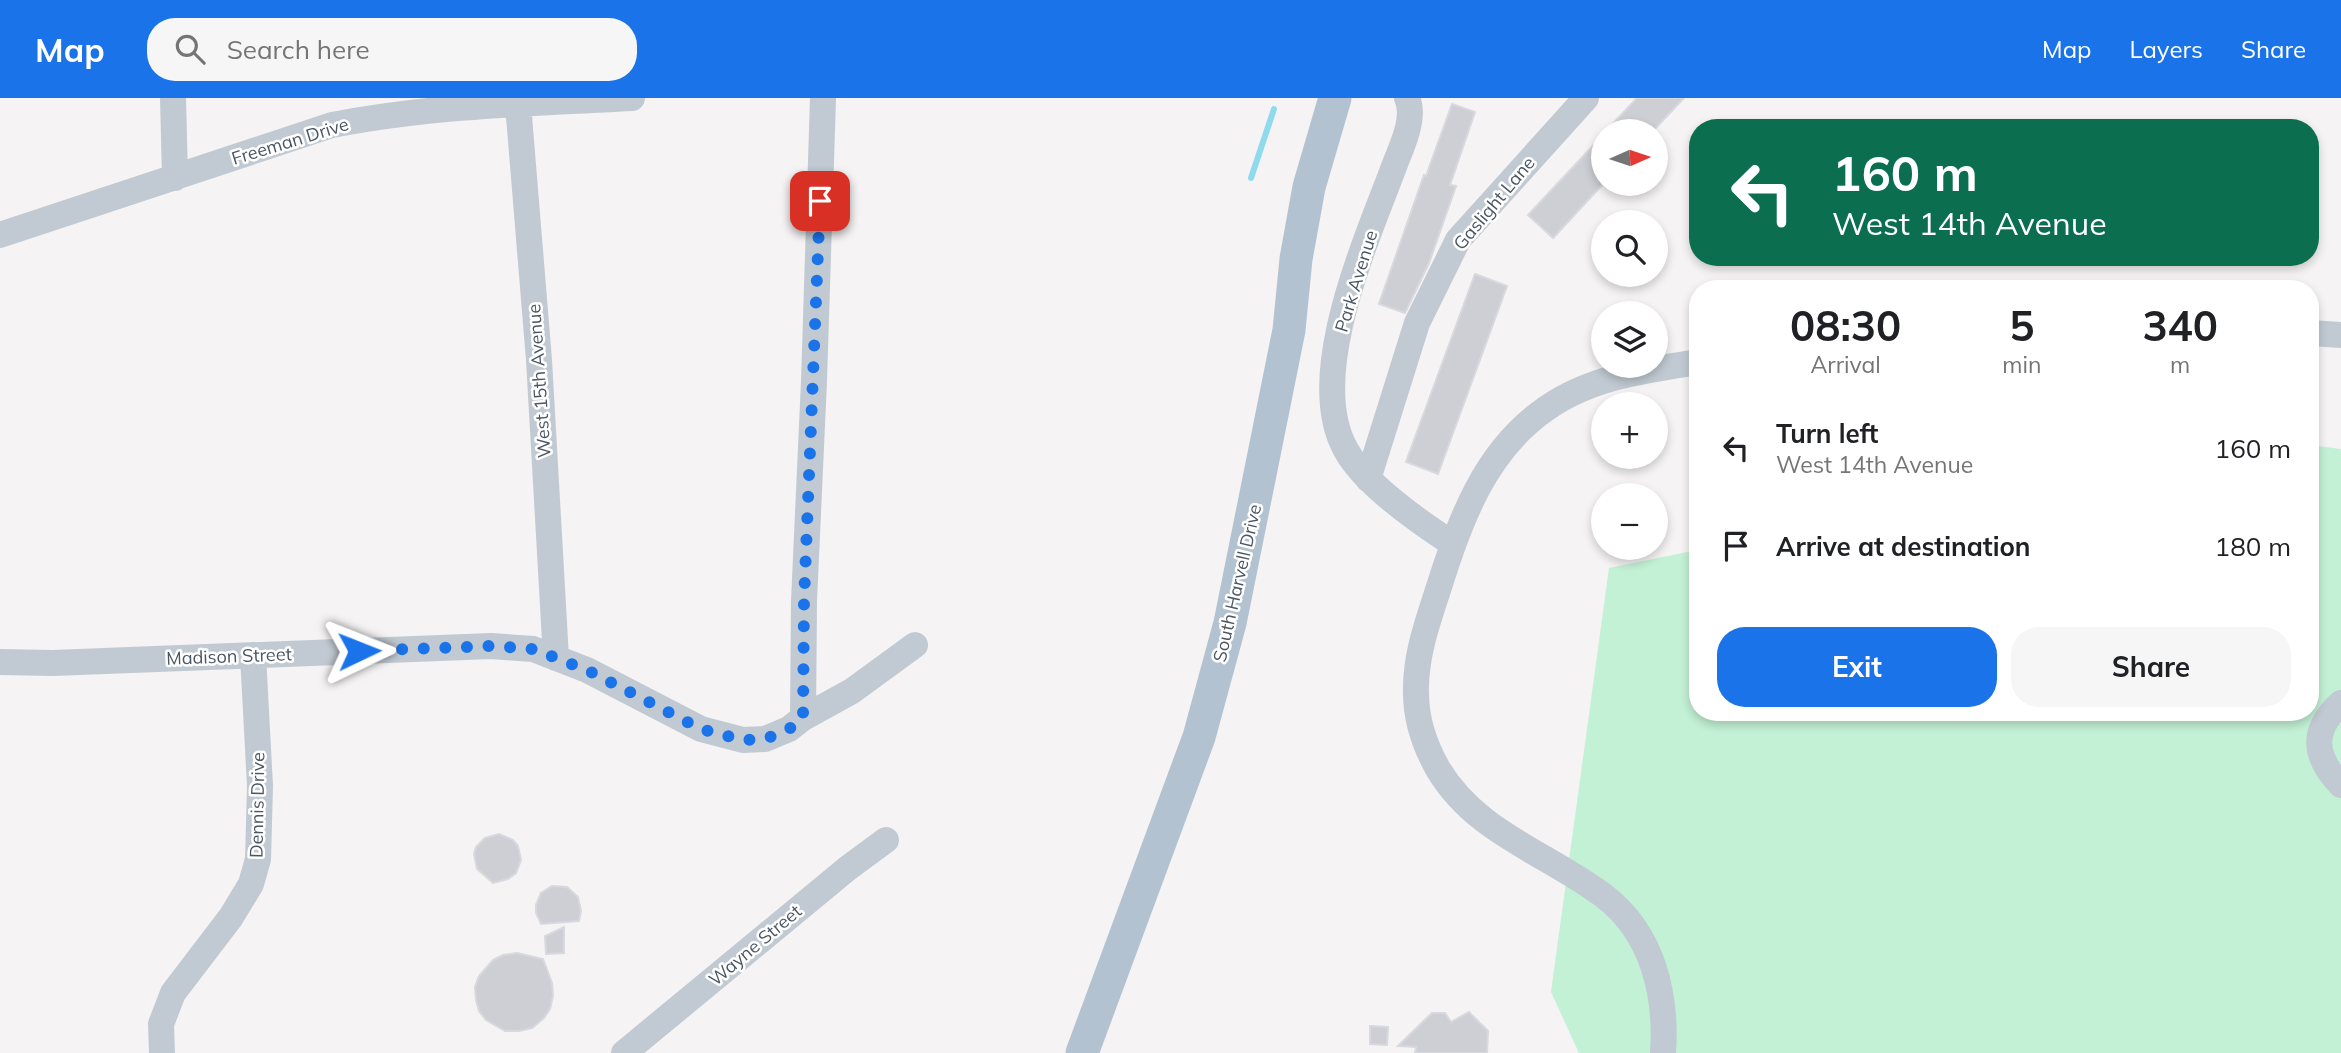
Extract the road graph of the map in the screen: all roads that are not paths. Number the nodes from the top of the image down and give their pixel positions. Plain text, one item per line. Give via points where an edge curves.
1 (173, 98) edge
2 (632, 98) edge
3 (823, 98) edge
4 (1335, 98) edge
5 (1407, 98) edge
6 (1586, 98) edge
7 (518, 104) junction
8 (175, 178) junction
9 (0, 235) edge
10 (2319, 334) edge
11 (2341, 335) edge
12 (1689, 363) edge
13 (1368, 479) junction
14 (1452, 544) junction
15 (915, 645) dead end
16 (253, 655) junction
17 (556, 658) junction
18 (0, 662) edge
19 (2341, 703) edge
20 (803, 718) junction
21 (2341, 785) edge
22 (886, 839) dead end
23 (162, 1053) edge
24 (624, 1053) edge
25 (1083, 1053) edge
26 (1663, 1053) edge

1 - 8 street
2 - 7 street, Freeman Drive
3 - 20 street
4 - 25 main road, South Harvell Drive via 1310,187 1289,330 1230,623 1199,737
5 - 13 street, Park Avenue via 1408,126 1346,301 1333,382 1338,430 1346,451
6 - 13 street, Gaslight Lane via 1458,240 1417,323
7 - 8 street, Freeman Drive via 377,116 332,125
7 - 17 street, West 15th Avenue
8 - 9 street, Freeman Drive
10 - 11 street
12 - 14 street via 1604,381 1546,408 1495,458
13 - 14 street, Park Avenue
14 - 26 street via 1416,671 1416,706 1430,753 1470,809 1606,897 1638,933 1660,987
15 - 20 street, Madison Street via 852,691
16 - 17 street, Madison Street via 491,646 533,649
16 - 18 street, Madison Street
16 - 23 street, Dennis Drive via 260,786 258,859 251,884 231,917 173,993 162,1024
17 - 20 street, Madison Street via 701,729 743,740 765,739
19 - 21 street via 2331,712 2318,742 2319,756
22 - 24 street, Wayne Street

